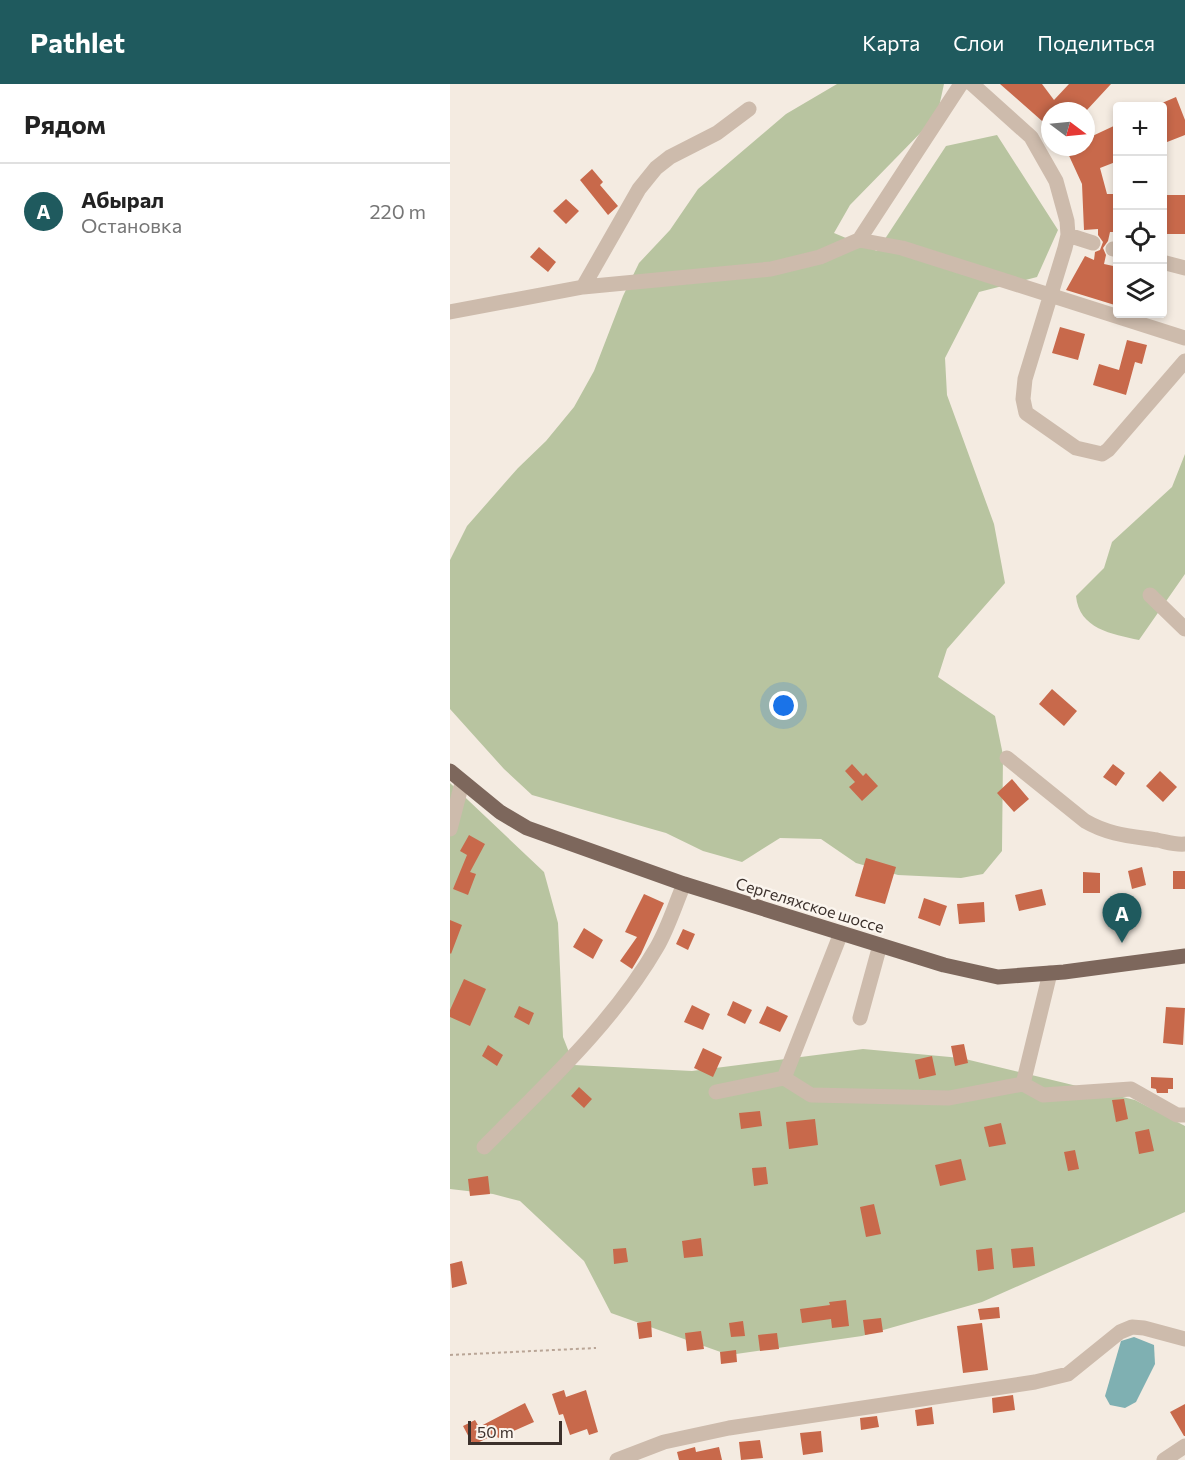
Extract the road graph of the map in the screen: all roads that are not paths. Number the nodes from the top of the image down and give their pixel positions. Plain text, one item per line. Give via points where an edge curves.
1 (961, 84) edge
2 (972, 84) edge
3 (749, 109) dead end
4 (1068, 235) junction
5 (859, 240) junction
6 (1094, 243) dead end
7 (1167, 263) edge
8 (1185, 268) edge
9 (583, 287) junction
10 (1051, 294) junction
11 (450, 312) edge
12 (1185, 338) edge
13 (1185, 361) edge
14 (1150, 595) dead end
15 (1185, 630) edge
16 (1007, 758) dead end
17 (450, 771) edge
18 (462, 783) junction
19 (450, 829) edge
20 (1185, 844) edge
21 (684, 884) junction
22 (842, 933) junction
23 (880, 945) junction
24 (1185, 956) edge
25 (1050, 973) junction
26 (860, 1018) dead end
27 (784, 1078) junction
28 (1023, 1084) junction
29 (716, 1092) dead end
30 (1185, 1115) edge
31 (484, 1147) dead end
32 (1185, 1340) edge
33 (1185, 1446) edge
34 (617, 1460) edge
35 (1164, 1460) edge

1 - 5 street
2 - 4 street via 1031,138 1056,181
3 - 9 street via 717,133 656,168 639,189
4 - 6 street
4 - 10 street
5 - 9 street via 820,257 771,269
5 - 10 street via 902,248
7 - 8 street
9 - 11 street
10 - 12 street
10 - 13 street via 1025,379 1023,399 1026,413 1076,448 1102,454 1108,450
14 - 15 street
16 - 20 street via 1097,828 1113,834
17 - 18 main road, Сергеляхское шоссе
18 - 19 street
18 - 21 main road, Сергеляхское шоссе via 527,828
21 - 22 main road, Сергеляхское шоссе
21 - 31 street via 659,945 642,973 568,1061
22 - 23 main road, Сергеляхское шоссе
22 - 27 street
23 - 25 main road, Сергеляхское шоссе via 944,965 998,976
23 - 26 street
24 - 25 main road, Сергеляхское шоссе
25 - 28 street
27 - 28 street via 811,1095 949,1098
27 - 29 street
28 - 30 street via 1043,1095 1131,1089 1177,1115
32 - 34 street via 1132,1327 1120,1332 1068,1374 1035,1383 729,1428 664,1442
33 - 35 street

